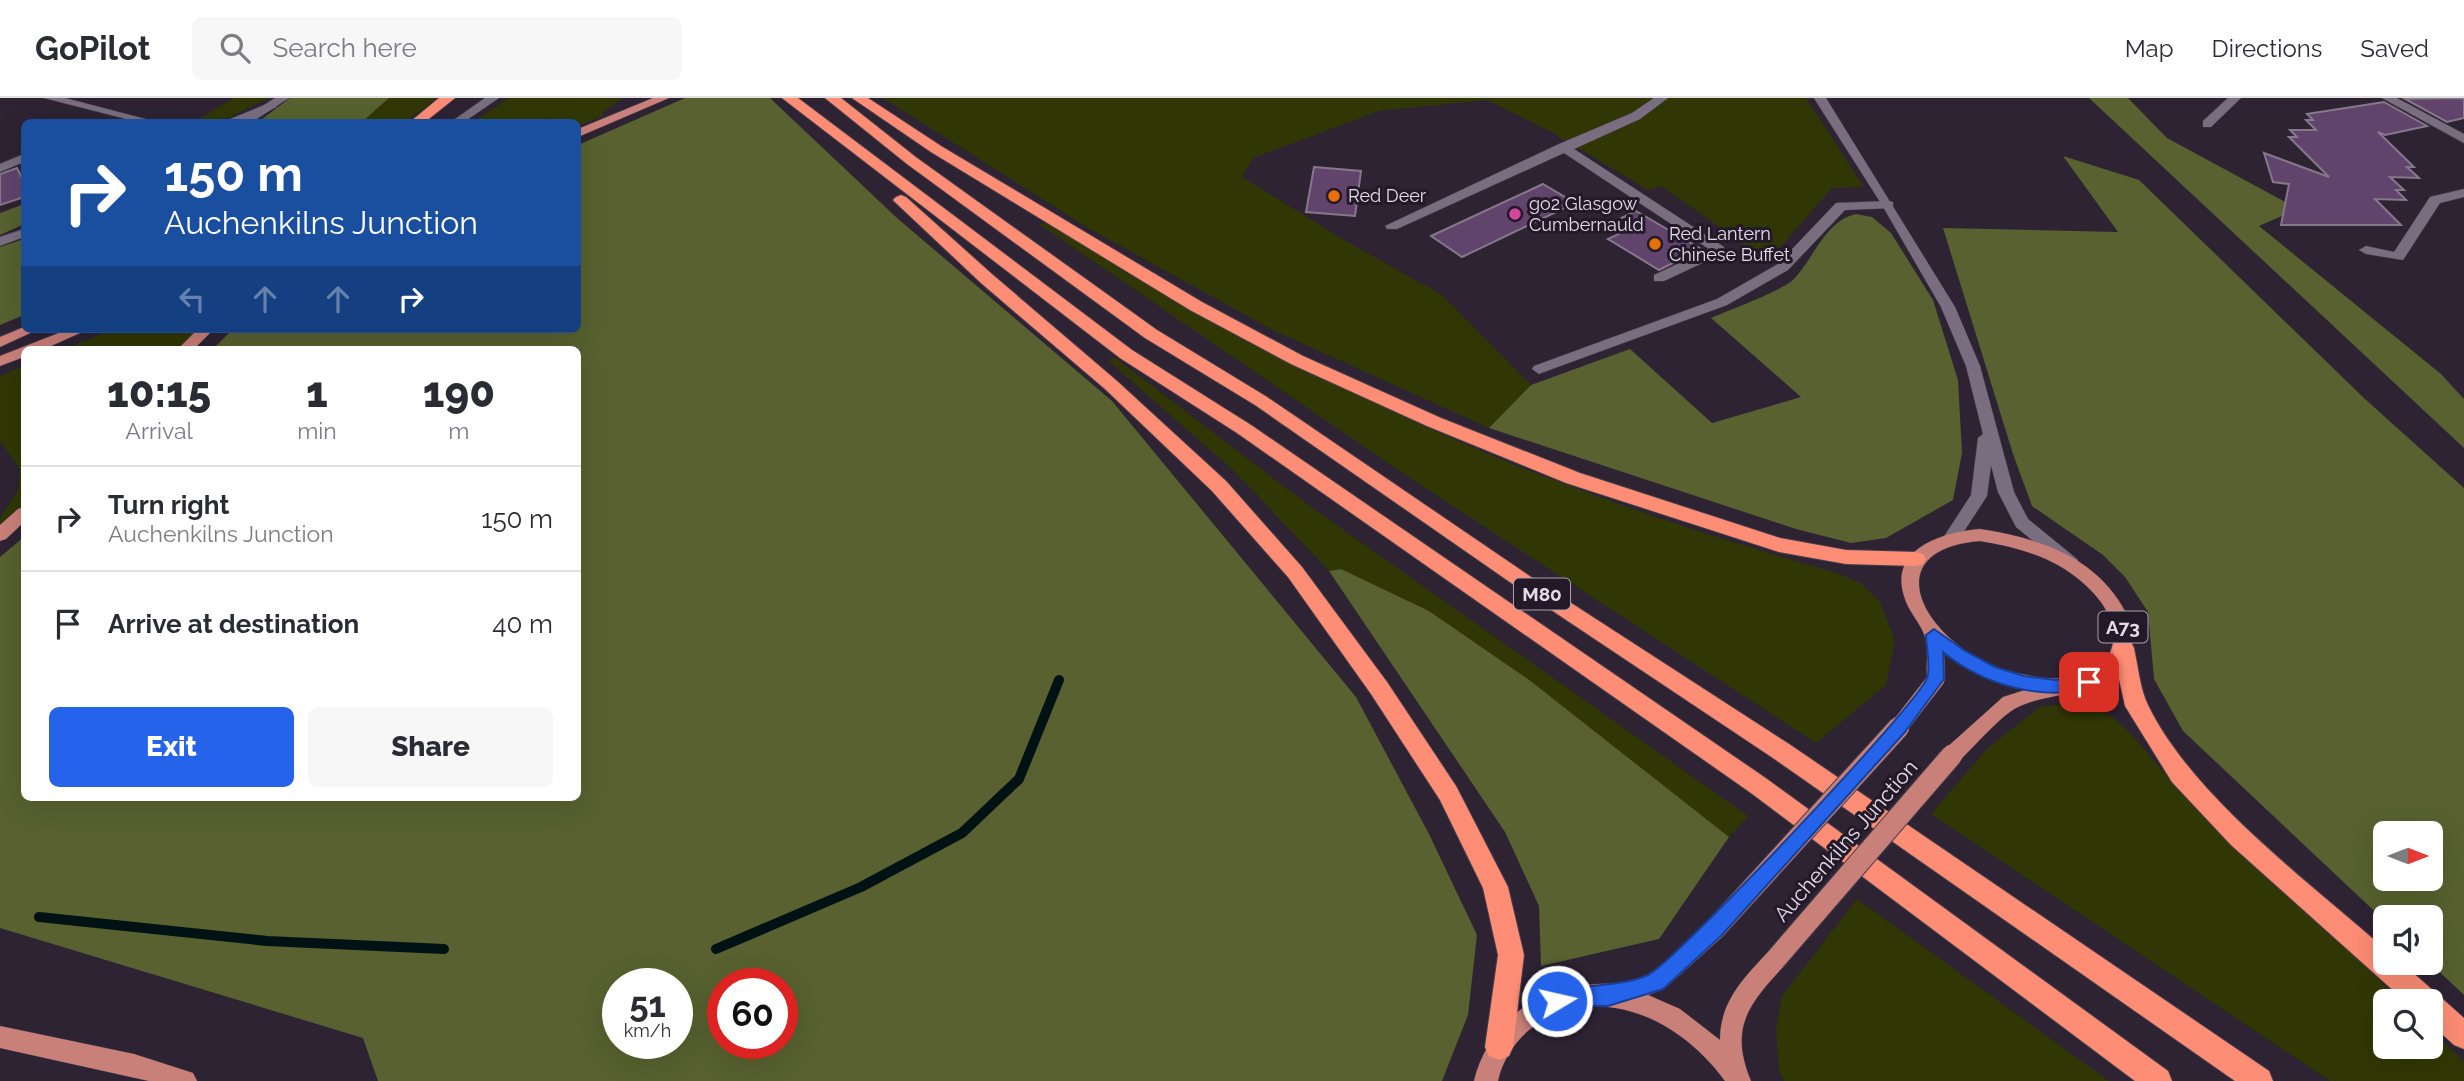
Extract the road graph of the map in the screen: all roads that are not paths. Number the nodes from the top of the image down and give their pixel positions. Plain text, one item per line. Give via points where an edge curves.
1 (50, 98) edge
2 (283, 98) edge
3 (448, 98) edge
4 (493, 98) edge
5 (789, 98) edge
6 (832, 98) edge
7 (859, 98) edge
8 (1662, 98) edge
9 (1820, 98) edge
10 (2235, 98) edge
11 (2388, 98) edge
12 (661, 99) edge
13 (82, 101) edge
14 (272, 106) junction
15 (125, 115) junction
16 (115, 119) edge
17 (140, 119) edge
18 (237, 119) edge
19 (249, 119) edge
20 (421, 119) edge
21 (462, 119) edge
22 (2207, 124) dead end
23 (581, 132) edge
24 (2464, 139) edge
25 (1563, 147) junction
26 (21, 159) edge
27 (0, 168) edge
28 (2464, 193) edge
29 (1888, 205) junction
30 (1392, 226) dead end
31 (21, 234) edge
32 (0, 242) edge
33 (2365, 250) dead end
34 (1659, 278) dead end
35 (22, 333) edge
36 (72, 333) edge
37 (203, 333) edge
38 (0, 342) edge
39 (40, 346) edge
40 (188, 346) edge
41 (21, 353) edge
42 (0, 361) edge
43 (1539, 369) dead end
44 (1987, 429) junction
45 (21, 516) edge
46 (0, 535) edge
47 (1951, 538) junction
48 (1916, 559) junction
49 (2076, 567) junction
50 (1934, 635) junction
51 (2123, 648) junction
52 (2056, 687) junction
53 (2412, 989) edge
54 (1608, 996) junction
55 (2443, 1017) edge
56 (2464, 1036) edge
57 (0, 1037) edge
58 (1499, 1047) junction
59 (1736, 1076) edge
60 (185, 1081) edge
61 (1486, 1081) edge
62 (2158, 1081) edge
63 (2259, 1081) edge

1 - 13 street
2 - 14 street
3 - 20 highway
4 - 21 street
5 - 58 highway via 1219,486 1295,572 1380,688 1448,793 1495,887 1511,955
5 - 62 highway, M80 via 1126,354 1244,429 1759,786
6 - 63 highway, M80 via 1151,334 1261,401 1781,751
7 - 48 highway via 1196,306 1297,360 1434,422 1573,478 1779,545 1846,557
8 - 25 street via 1636,116
9 - 29 street
10 - 22 street
11 - 24 street
12 - 23 main road
13 - 15 street
14 - 18 street
14 - 19 street
15 - 16 street
15 - 17 street
25 - 30 street
25 - 34 street via 1720,250
26 - 27 street
28 - 33 street via 2435,200 2398,257
29 - 43 street via 1841,206 1783,267 1722,302
29 - 44 street via 1948,307 1973,366
31 - 32 street
35 - 38 main road
36 - 39 main road
37 - 40 main road
41 - 42 main road
44 - 47 street via 1979,496
44 - 49 street via 2006,492 2022,523
45 - 46 main road
47 - 48 main road, A73
47 - 49 main road, A73 via 1980,535 2013,540
48 - 50 main road, Auchenkilns Junction / A73 via 1909,575 1910,594
49 - 51 main road, A73 via 2114,606 2123,627
50 - 52 main road, Auchenkilns Junction / A73 via 1959,656 1990,672
50 - 54 main road, Auchenkilns Junction / A73, bridge via 1936,679 1899,727 1714,930 1656,982
51 - 52 main road, Auchenkilns Junction / A73 via 2112,668 2089,682
51 - 53 highway via 2136,706 2180,775 2241,837
52 - 59 main road, Auchenkilns Junction / A73, bridge via 2010,702 1952,755 1738,1001 1730,1024
54 - 58 main road, Auchenkilns Junction / A73 via 1557,1001 1514,1027
54 - 59 main road, Auchenkilns Junction / A73 via 1636,1001 1672,1016 1712,1046
55 - 56 highway
57 - 60 main road via 134,1065
58 - 61 main road, Auchenkilns Junction / A73

